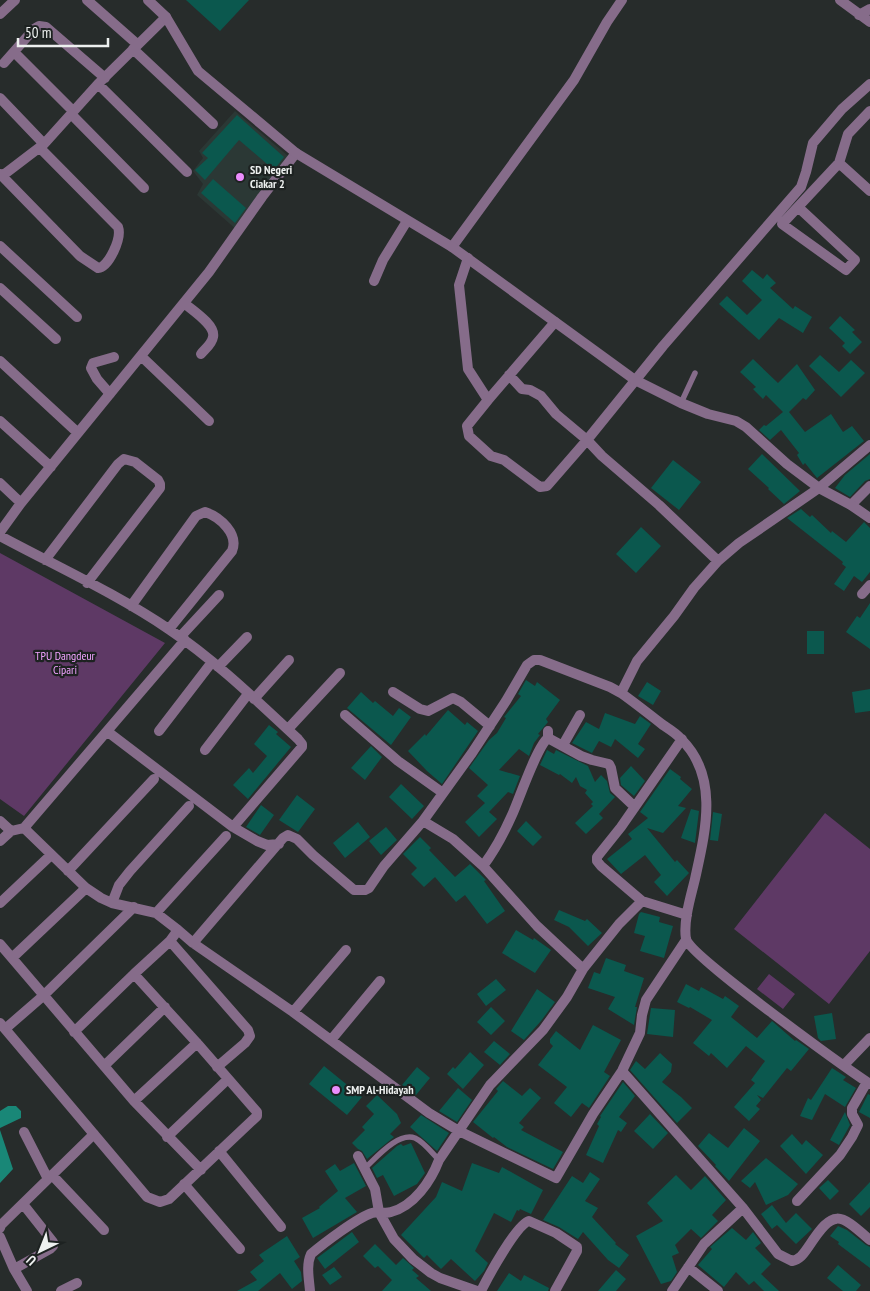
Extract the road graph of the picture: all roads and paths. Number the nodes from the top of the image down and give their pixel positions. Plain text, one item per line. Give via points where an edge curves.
1 (14, 0) edge
2 (87, 0) edge
3 (148, 0) edge
4 (622, 0) edge
5 (840, 0) edge
6 (870, 9) edge
7 (0, 14) edge
8 (859, 15) junction
9 (166, 17) junction
10 (870, 22) edge
11 (135, 47) junction
12 (14, 52) junction
13 (4, 63) dead end
14 (102, 81) junction
15 (870, 84) edge
16 (0, 98) edge
17 (870, 112) edge
18 (72, 113) junction
19 (213, 124) dead end
20 (42, 146) junction
21 (296, 153) junction
22 (839, 163) junction
23 (187, 172) dead end
24 (1, 175) edge
25 (144, 188) dead end
26 (870, 192) edge
27 (798, 207) junction
28 (407, 220) junction
29 (0, 246) edge
30 (452, 247) junction
31 (468, 258) junction
32 (374, 281) dead end
33 (0, 288) edge
34 (184, 303) junction
35 (77, 317) dead end
36 (555, 322) junction
37 (56, 339) dead end
38 (201, 354) dead end
39 (141, 356) junction
40 (114, 357) dead end
41 (0, 361) edge
42 (695, 373) dead end
43 (509, 375) junction
44 (635, 380) junction
45 (110, 394) junction
46 (488, 400) junction
47 (681, 404) junction
48 (0, 421) edge
49 (209, 421) dead end
50 (78, 433) junction
51 (587, 440) junction
52 (870, 445) edge
53 (51, 467) junction
54 (0, 483) edge
55 (870, 486) edge
56 (819, 488) junction
57 (21, 503) junction
58 (851, 505) junction
59 (870, 518) edge
60 (0, 532) edge
61 (0, 536) edge
62 (45, 560) junction
63 (718, 561) junction
64 (87, 582) junction
65 (870, 584) edge
66 (862, 594) dead end
67 (219, 595) dead end
68 (131, 606) junction
69 (169, 629) junction
70 (247, 637) dead end
71 (182, 638) junction
72 (289, 660) dead end
73 (215, 664) junction
74 (340, 673) dead end
75 (393, 692) dead end
76 (621, 693) junction
77 (251, 697) junction
78 (345, 715) dead end
79 (580, 715) dead end
80 (490, 726) junction
81 (288, 729) junction
82 (158, 731) dead end
83 (108, 732) junction
84 (682, 739) junction
85 (563, 745) junction
86 (205, 750) dead end
87 (154, 778) dead end
88 (443, 793) junction
89 (189, 806) dead end
90 (635, 807) junction
91 (0, 821) edge
92 (423, 821) junction
93 (233, 827) junction
94 (24, 828) junction
95 (11, 831) junction
96 (226, 836) dead end
97 (0, 841) edge
98 (279, 844) junction
99 (51, 855) junction
100 (483, 866) junction
101 (68, 871) junction
102 (86, 888) junction
103 (642, 900) junction
104 (0, 903) edge
105 (112, 903) junction
106 (134, 907) junction
107 (156, 913) junction
108 (687, 915) junction
109 (178, 930) junction
110 (686, 940) junction
111 (170, 941) junction
112 (0, 944) edge
113 (193, 944) junction
114 (346, 950) dead end
115 (12, 958) junction
116 (584, 969) junction
117 (134, 974) junction
118 (380, 981) dead end
119 (43, 996) junction
120 (165, 1007) junction
121 (293, 1012) junction
122 (3, 1026) edge
123 (74, 1032) junction
124 (870, 1038) edge
125 (331, 1040) junction
126 (197, 1043) junction
127 (104, 1066) junction
128 (844, 1066) junction
129 (217, 1067) junction
130 (622, 1071) junction
131 (228, 1080) junction
132 (868, 1083) edge
133 (134, 1101) junction
134 (459, 1131) junction
135 (24, 1132) dead end
136 (94, 1134) junction
137 (168, 1137) junction
138 (219, 1151) junction
139 (358, 1156) dead end
140 (439, 1160) junction
141 (365, 1168) junction
142 (200, 1170) junction
143 (50, 1177) junction
144 (184, 1184) junction
145 (797, 1201) dead end
146 (23, 1204) junction
147 (743, 1208) junction
148 (379, 1212) junction
149 (281, 1227) dead end
150 (0, 1228) edge
151 (104, 1230) dead end
152 (0, 1237) edge
153 (870, 1240) edge
154 (240, 1249) dead end
155 (688, 1267) junction
156 (14, 1269) junction
157 (77, 1283) dead end
158 (26, 1291) edge
159 (61, 1291) edge
160 (310, 1291) edge
161 (479, 1291) edge
162 (555, 1291) edge
163 (672, 1291) edge
164 (718, 1291) edge

1 - 7 street
2 - 11 street
3 - 9 street
4 - 30 street via 574,80
5 - 8 street
6 - 8 street
8 - 10 street
9 - 11 street
9 - 21 street via 198,71
11 - 14 street
11 - 19 street
12 - 13 street
12 - 14 street via 34,29 46,27
12 - 18 street
14 - 18 street
14 - 23 street
15 - 44 street via 842,109 813,144 800,187 791,199
16 - 20 street
17 - 22 street via 848,134
18 - 20 street
18 - 25 street
20 - 24 street
20 - 24 street via 118,228 120,234 104,265 98,268 80,256
21 - 28 street
21 - 34 street
22 - 26 street
22 - 27 street
27 - 27 street via 856,260 846,270 782,224
28 - 30 street
28 - 32 street
29 - 35 street
30 - 31 street
31 - 36 street
31 - 46 street via 458,285 468,369
33 - 37 street
34 - 38 street via 212,330 212,339
34 - 39 street
36 - 43 street
36 - 44 street
39 - 45 street
39 - 49 street
40 - 45 street via 93,363 91,368
41 - 50 street
42 - 47 lane
43 - 46 street
43 - 51 street via 522,389 541,396 556,414
44 - 47 street
44 - 51 street
45 - 50 street
46 - 51 street via 467,426 469,436 491,456 504,460 540,487 547,486
47 - 56 street via 746,427
48 - 53 street
50 - 53 street
51 - 63 street
52 - 56 street
53 - 57 street
54 - 57 street
55 - 58 street
56 - 58 street
56 - 63 street
57 - 60 street
58 - 59 street
61 - 62 street
62 - 64 street
62 - 64 street via 118,464 124,459 135,462 158,480 160,488
63 - 76 street via 637,661
64 - 68 street
65 - 66 street
67 - 71 street
68 - 69 street
68 - 69 street via 196,516 205,512 214,516 228,529 234,546
69 - 71 street
70 - 73 street
71 - 73 street
71 - 83 street
72 - 77 street
73 - 77 street
73 - 82 street
74 - 81 street
75 - 80 street via 428,711 453,698
76 - 80 street via 534,660 527,665
76 - 84 street
77 - 81 street
77 - 86 street
78 - 88 street
79 - 85 street
80 - 88 street
81 - 93 street via 302,748
83 - 93 street
83 - 94 street
84 - 90 street
84 - 108 street via 694,756 708,798
85 - 90 street via 592,760 608,764 615,788
85 - 100 street via 548,734 513,815
87 - 101 street
88 - 92 street
89 - 105 street via 119,885
90 - 103 street via 597,861
91 - 95 street
92 - 98 street via 365,890 354,890 297,839 288,835
92 - 100 street via 453,839
93 - 98 street via 256,841 267,845
94 - 95 street
94 - 99 street
95 - 97 street
96 - 107 street
98 - 113 street
99 - 101 street
99 - 104 street
100 - 116 street via 537,926
101 - 102 street
102 - 105 street
102 - 115 street
103 - 108 street
103 - 116 street
105 - 106 street
106 - 107 street
106 - 119 street
107 - 109 street
108 - 110 street
109 - 111 street
109 - 113 street
110 - 128 street via 714,968
110 - 130 street via 646,1000 640,1033
111 - 117 street
111 - 129 street via 248,1030 250,1036 245,1043
112 - 115 street
113 - 121 street
114 - 121 street
115 - 119 street
116 - 134 street via 543,1030 490,1085
117 - 120 street
117 - 123 street
118 - 125 street
119 - 122 street
119 - 123 street
120 - 126 street
120 - 127 street
121 - 125 street
122 - 136 street
123 - 127 street
124 - 128 street
125 - 134 street via 429,1113
126 - 129 street
126 - 133 street
127 - 133 street
128 - 132 street
129 - 131 street
130 - 134 street via 556,1178
130 - 147 street
131 - 137 street
131 - 138 street via 257,1112
132 - 145 street via 852,1108 858,1125 852,1137 840,1155
133 - 137 street
134 - 140 street
135 - 143 street
136 - 143 street
136 - 144 street via 147,1197 160,1202 169,1199
137 - 142 street
138 - 142 street
138 - 149 street
139 - 141 street
140 - 141 lane via 418,1140 403,1138 390,1144
140 - 148 street via 434,1174 415,1198 395,1211
141 - 148 street via 375,1189
142 - 144 street
143 - 146 street
143 - 151 street
144 - 154 street
146 - 150 street
146 - 156 street via 53,1246
147 - 153 street via 778,1254 792,1261 802,1256 833,1219 850,1222
147 - 155 street via 704,1244
148 - 160 street via 361,1218 311,1254 308,1259
148 - 161 street via 394,1239 424,1269
152 - 156 street
155 - 163 street
155 - 164 street
156 - 158 street
157 - 159 street
161 - 162 street via 528,1221 556,1233 577,1247

